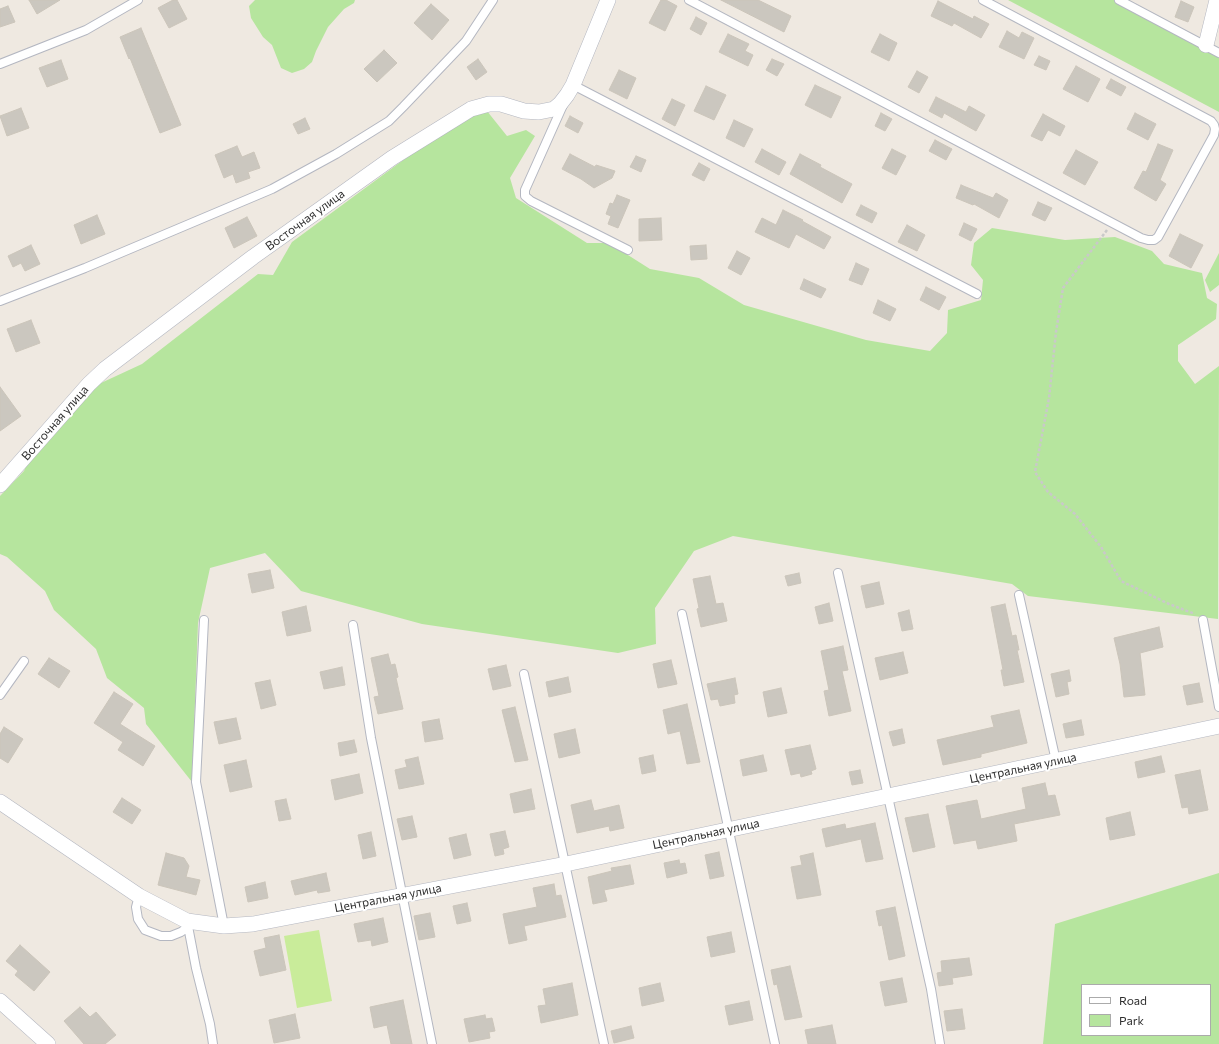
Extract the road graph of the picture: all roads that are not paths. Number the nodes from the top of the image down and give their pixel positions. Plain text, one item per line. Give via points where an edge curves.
1 (138, 0) edge
2 (493, 0) edge
3 (608, 0) edge
4 (689, 0) edge
5 (983, 0) edge
6 (1119, 0) edge
7 (1217, 0) edge
8 (1206, 45) junction
9 (1219, 53) edge
10 (0, 64) edge
11 (570, 90) junction
12 (628, 250) dead end
13 (977, 294) dead end
14 (0, 301) edge
15 (0, 485) edge
16 (838, 573) dead end
17 (1019, 595) dead end
18 (682, 614) dead end
19 (204, 620) dead end
20 (1203, 620) road end
21 (353, 625) dead end
22 (24, 662) dead end
23 (524, 674) dead end
24 (0, 695) edge
25 (1219, 707) edge
26 (1219, 726) edge
27 (1056, 761) junction
28 (888, 796) junction
29 (0, 802) edge
30 (728, 830) junction
31 (566, 864) junction
32 (402, 895) junction
33 (140, 896) junction
34 (188, 923) junction
35 (224, 926) junction
36 (0, 1001) edge
37 (48, 1044) edge
38 (213, 1044) edge
39 (432, 1044) edge
40 (604, 1044) edge
41 (776, 1044) edge
42 (940, 1044) edge

1 - 10 lane via 86,30
2 - 14 lane via 466,41 389,121 336,154 272,189
3 - 11 street, Восточная улица
4 - 5 lane via 1141,238 1154,240 1214,135 1214,125 1211,121
6 - 8 lane
7 - 8 street
8 - 9 lane
11 - 12 lane via 525,190 526,196 531,201
11 - 13 lane
11 - 15 street, Восточная улица via 554,109 539,112 524,111 501,104 471,109 392,158 253,257 105,369
16 - 28 lane
17 - 27 lane
18 - 30 lane
19 - 35 lane via 196,782
20 - 25 lane
21 - 32 lane via 371,738
22 - 24 lane
23 - 31 lane
26 - 27 street, Центральная улица
27 - 28 street, Центральная улица
28 - 30 street, Центральная улица
28 - 42 lane via 931,989
29 - 33 street
30 - 31 street, Центральная улица
30 - 41 lane
31 - 32 street, Центральная улица
31 - 40 lane
32 - 35 street, Центральная улица via 253,924
32 - 39 lane
33 - 34 street
33 - 34 lane via 136,906 138,919 144,930 161,936 171,936 181,932
34 - 35 street, Центральная улица
34 - 38 lane
36 - 37 street

